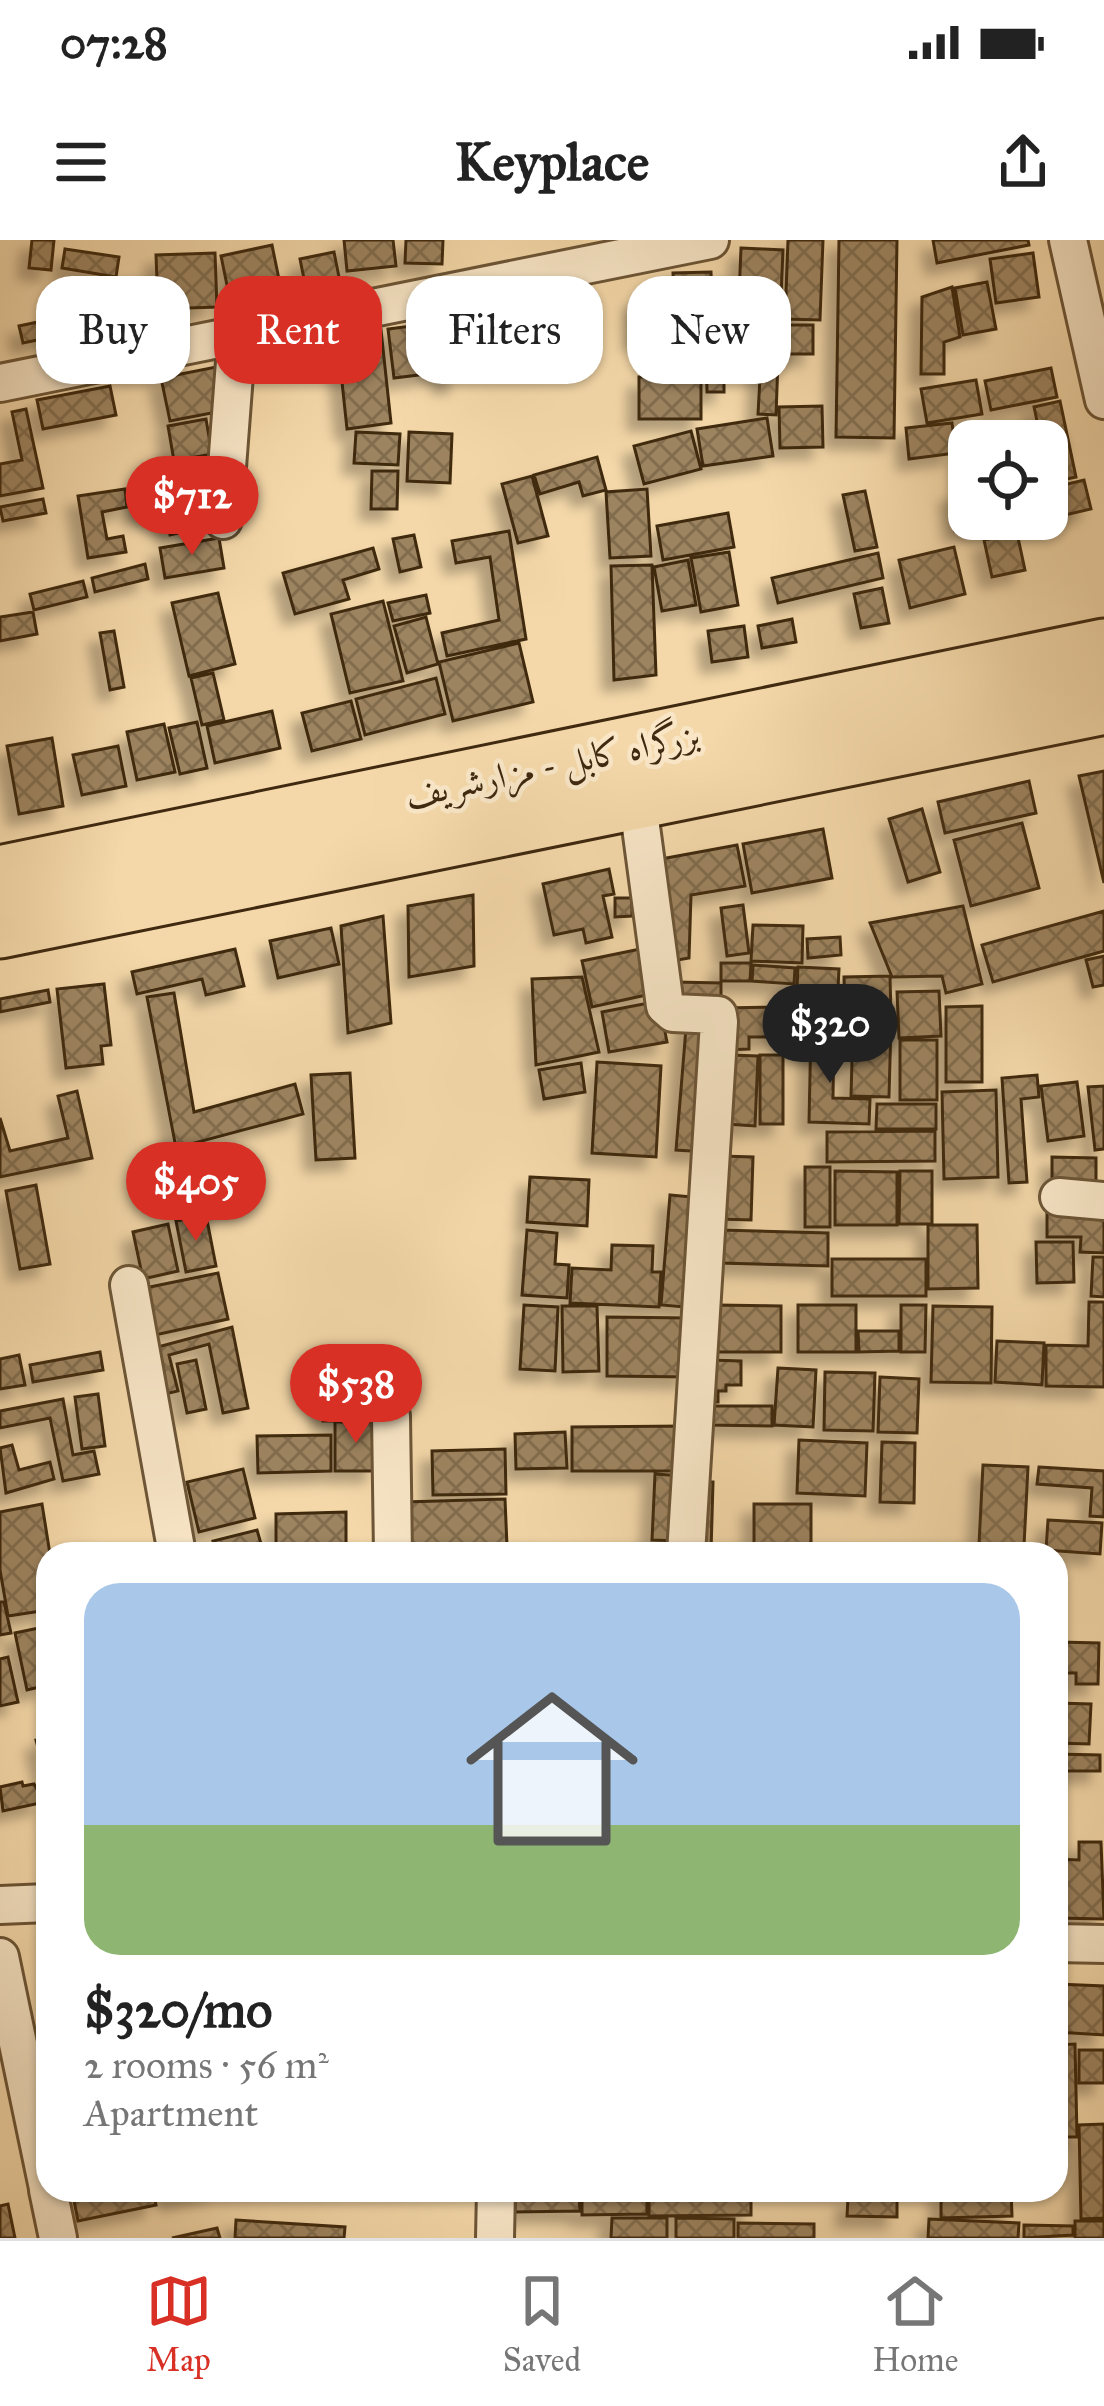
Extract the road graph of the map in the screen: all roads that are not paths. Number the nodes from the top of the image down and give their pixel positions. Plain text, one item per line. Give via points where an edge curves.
1 (710, 240) edge
2 (1068, 240) edge
3 (1091, 287) edge
4 (382, 306) edge
5 (214, 340) edge
6 (0, 383) edge
7 (233, 384) edge
8 (1104, 400) edge
9 (223, 520) dead end
10 (1104, 651) edge
11 (1104, 702) edge
12 (638, 797) junction
13 (0, 878) edge
14 (0, 926) edge
15 (1059, 1197) dead end
16 (1104, 1201) edge
17 (129, 1285) dead end
18 (391, 1416) dead end
19 (175, 1542) edge
20 (393, 1542) edge
21 (687, 1542) edge
22 (36, 1904) edge
23 (0, 1905) edge
24 (1068, 1943) edge
25 (1104, 1944) edge
26 (0, 1957) edge
27 (36, 2131) edge
28 (51, 2202) edge
29 (496, 2202) edge
30 (58, 2238) edge
31 (495, 2238) edge

1 - 4 street
2 - 3 street
3 - 8 street
5 - 6 street
7 - 9 street
10 - 13 highway, بزرگراه کابل - مزارشریف
11 - 12 highway, بزرگراه کابل - مزارشریف
12 - 14 highway, بزرگراه کابل - مزارشریف
12 - 21 street via 665,1006 718,1015 719,1022
15 - 16 street
17 - 19 street
18 - 20 street
22 - 23 street
24 - 25 street
26 - 27 street
28 - 30 street
29 - 31 street

